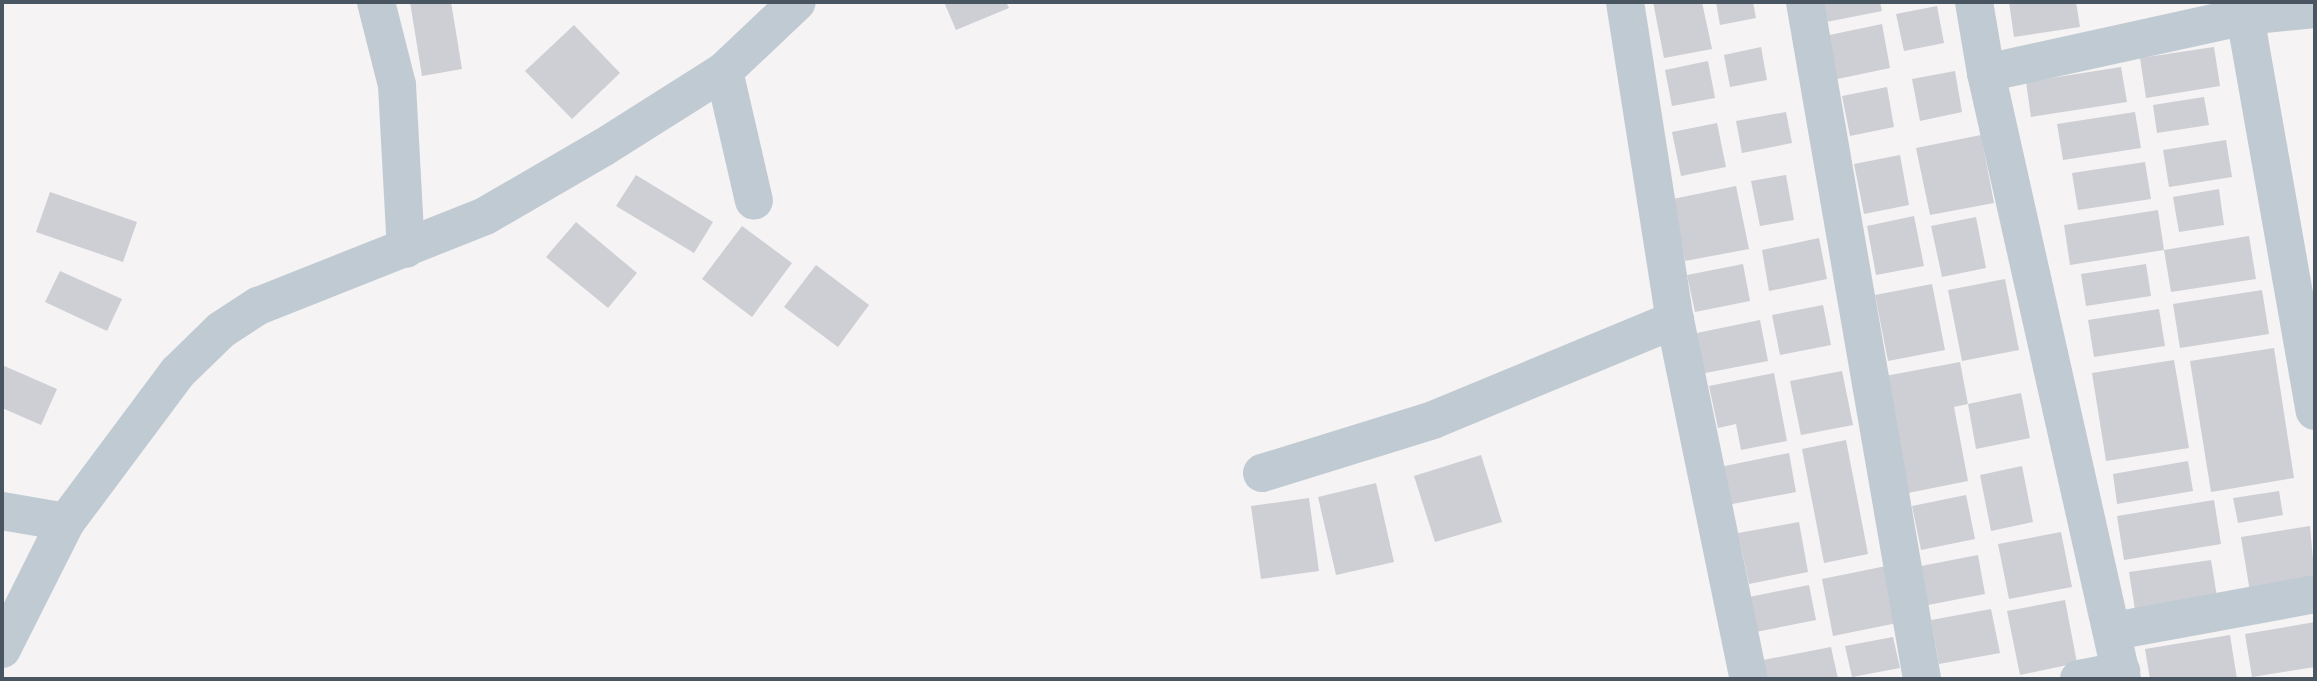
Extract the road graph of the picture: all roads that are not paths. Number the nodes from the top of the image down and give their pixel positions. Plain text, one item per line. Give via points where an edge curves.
1 (376, 2) edge
2 (797, 2) edge
3 (1625, 2) edge
4 (1805, 2) edge
5 (1974, 2) edge
6 (2315, 9) edge
7 (2245, 16) junction
8 (2174, 18) edge
9 (724, 71) junction
10 (1986, 73) junction
11 (754, 201) dead end
12 (406, 249) junction
13 (1675, 320) junction
14 (2315, 411) edge
15 (1262, 474) dead end
16 (2, 511) edge
17 (66, 522) junction
18 (2315, 594) edge
19 (2114, 631) junction
20 (2, 649) edge
21 (2121, 675) edge
22 (1748, 679) edge
23 (1922, 679) edge
24 (2078, 679) edge

1 - 12 street via 397,85
2 - 9 street
3 - 13 street
4 - 23 street
5 - 10 street
6 - 7 street
7 - 8 street
7 - 14 street
8 - 10 street
9 - 11 street
9 - 12 street via 485,216
10 - 19 street
12 - 17 street via 258,306 221,330 178,372
13 - 15 street via 1433,420
13 - 22 street
16 - 17 street
17 - 20 street
18 - 19 street
19 - 21 street
21 - 24 street

